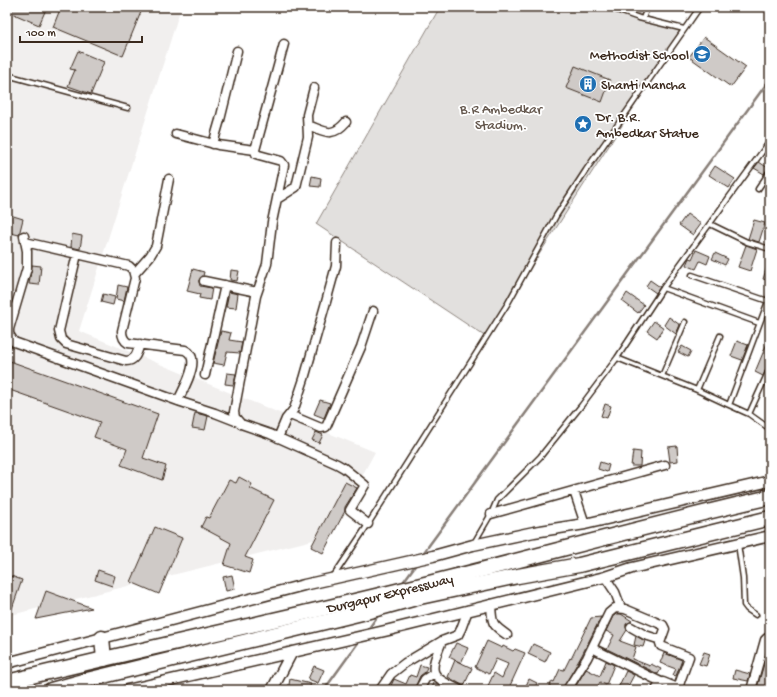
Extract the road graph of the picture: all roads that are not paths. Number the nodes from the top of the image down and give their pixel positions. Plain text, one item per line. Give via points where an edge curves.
1 (608, 7) edge
2 (647, 7) edge
3 (700, 7) edge
4 (643, 19) junction
5 (684, 29) junction
6 (284, 44) dead end
7 (237, 51) dead end
8 (7, 75) edge
9 (314, 88) dead end
10 (128, 108) dead end
11 (346, 122) dead end
12 (308, 125) junction
13 (176, 134) dead end
14 (770, 140) edge
15 (213, 144) junction
16 (255, 150) junction
17 (770, 171) edge
18 (169, 179) dead end
19 (758, 189) dead end
20 (277, 199) junction
21 (710, 224) junction
22 (337, 243) dead end
23 (770, 249) edge
24 (77, 254) junction
25 (134, 273) junction
26 (692, 275) dead end
27 (204, 281) dead end
28 (225, 285) junction
29 (663, 288) junction
30 (257, 292) junction
31 (770, 296) edge
32 (768, 301) junction
33 (373, 312) dead end
34 (685, 322) dead end
35 (759, 323) junction
36 (720, 336) dead end
37 (140, 344) junction
38 (617, 358) junction
39 (770, 368) edge
40 (205, 375) dead end
41 (662, 376) junction
42 (697, 390) junction
43 (178, 401) junction
44 (729, 405) junction
45 (749, 414) junction
46 (290, 415) junction
47 (238, 422) junction
48 (770, 429) edge
49 (278, 438) junction
50 (665, 464) dead end
51 (770, 481) edge
52 (574, 491) junction
53 (770, 497) edge
54 (491, 514) junction
55 (770, 518) edge
56 (368, 524) junction
57 (584, 524) junction
58 (770, 536) edge
59 (738, 543) junction
60 (473, 545) junction
61 (605, 577) junction
62 (332, 579) junction
63 (491, 604) junction
64 (621, 608) junction
65 (468, 610) junction
66 (756, 615) dead end
67 (631, 627) dead end
68 (507, 635) dead end
69 (102, 638) junction
70 (770, 638) edge
71 (661, 640) junction
72 (442, 641) junction
73 (592, 648) junction
74 (292, 652) junction
75 (104, 659) junction
76 (7, 663) edge
77 (434, 672) junction
78 (7, 682) edge
79 (661, 682) junction
80 (97, 684) edge
81 (153, 687) edge
82 (680, 689) edge
83 (51, 690) edge
84 (127, 690) edge
85 (272, 690) edge
86 (380, 690) edge
87 (419, 690) edge
88 (460, 690) edge
89 (567, 690) edge
90 (656, 690) edge
91 (751, 690) edge

1 - 4 lane
2 - 4 lane
3 - 5 lane
4 - 5 lane
5 - 56 lane via 556,216 508,303
6 - 16 street
7 - 15 street
8 - 10 lane
9 - 12 street via 307,115
11 - 12 street via 338,131 331,133
12 - 20 street via 308,137 296,187
13 - 15 street
14 - 21 lane
15 - 16 street
16 - 20 street via 256,154 283,162
17 - 19 lane
18 - 25 street via 156,246
20 - 30 street via 267,264
21 - 23 lane via 747,242
21 - 29 lane
22 - 46 street via 336,266
24 - 25 street via 128,266
24 - 37 street via 59,331 62,341 87,351 126,361 134,359
24 - 43 street via 24,239 27,268 9,329 14,342
25 - 37 street via 122,336 128,343
26 - 32 lane
27 - 28 street
28 - 30 street
28 - 40 street
29 - 35 lane
29 - 38 lane
30 - 47 street via 234,412
31 - 32 lane
32 - 35 lane
33 - 46 street via 361,347 326,427 321,428
34 - 41 lane
35 - 44 lane
36 - 42 lane
37 - 43 street via 190,352 193,367
38 - 41 lane
38 - 54 lane via 540,457 498,500
39 - 45 lane
41 - 42 lane
42 - 44 lane
43 - 47 street
44 - 45 lane
45 - 48 lane
46 - 49 street via 283,424
47 - 49 street
49 - 56 street via 344,468 365,485 350,510
50 - 52 street
51 - 57 street
52 - 54 street
52 - 57 street
53 - 75 highway, Durgapur Expressway via 400,590
54 - 60 lane
55 - 80 highway, Durgapur Expressway via 579,565 420,597
56 - 62 lane
57 - 60 street
58 - 59 street
59 - 61 street via 632,568
59 - 66 lane via 744,605
60 - 62 street
61 - 63 street
61 - 64 street via 615,592
62 - 69 street
63 - 65 street
63 - 68 street via 495,627
64 - 71 street via 663,625 665,631
64 - 73 street via 615,608 610,612
65 - 72 street via 459,633
65 - 74 street
67 - 71 street
69 - 75 highway
69 - 76 street
70 - 91 street via 765,640
71 - 82 street via 664,648 688,657
72 - 77 street via 434,663
72 - 86 street via 398,668
73 - 79 street
73 - 89 street
74 - 81 street
74 - 85 street
75 - 78 highway, Durgapur Expressway
77 - 87 street via 425,679
77 - 88 street via 441,681
79 - 82 street
79 - 90 street
80 - 83 highway, Durgapur Expressway
81 - 84 street

